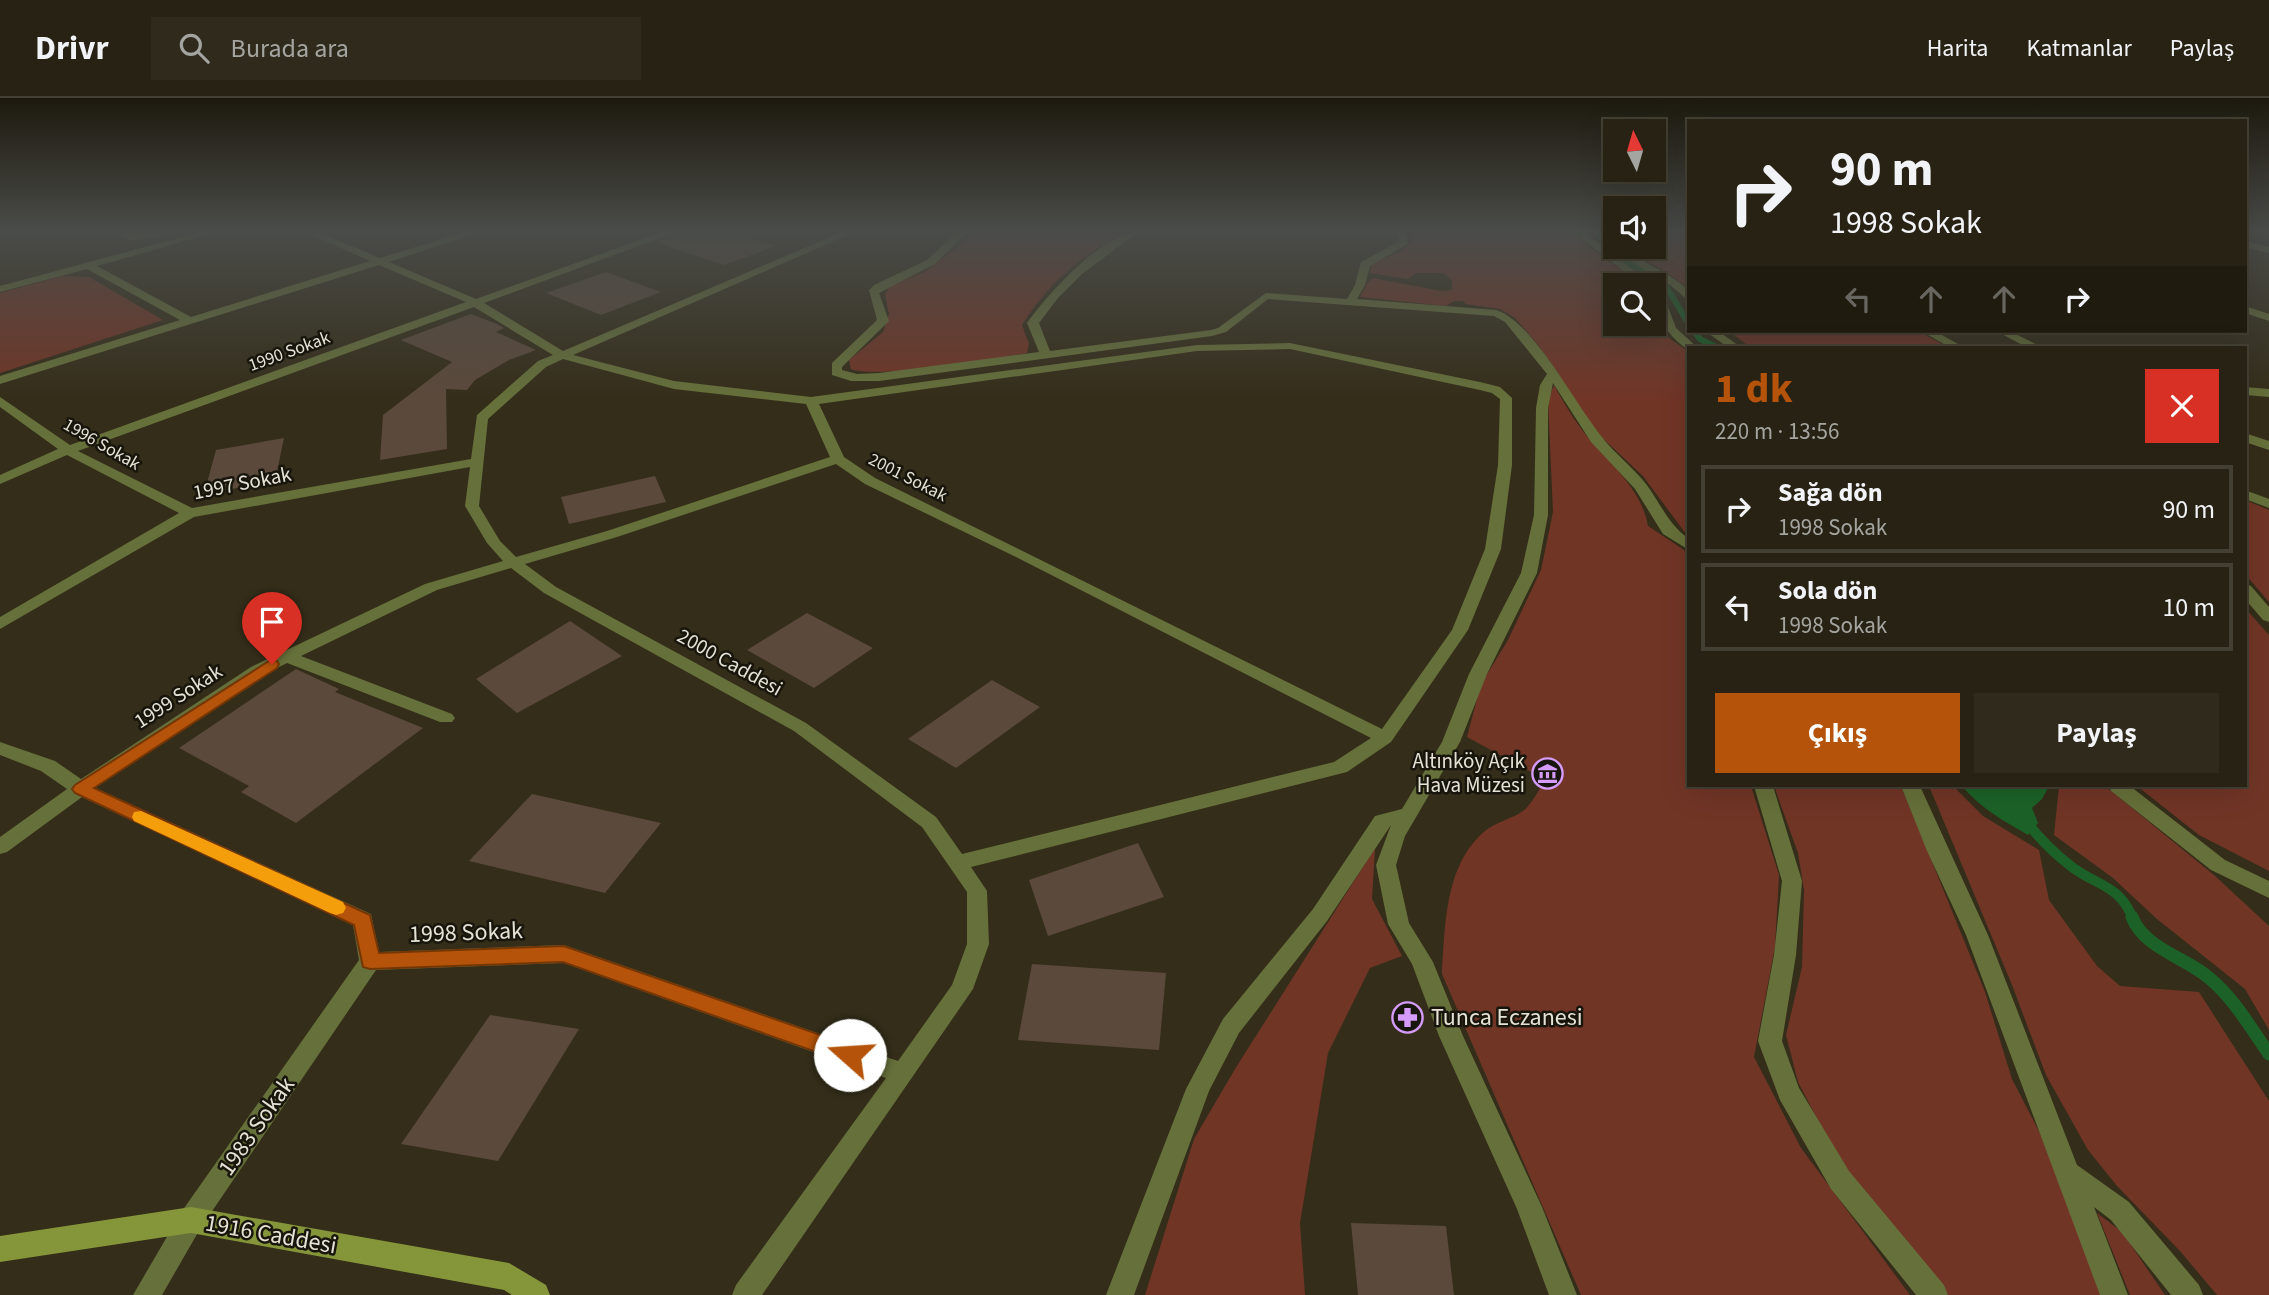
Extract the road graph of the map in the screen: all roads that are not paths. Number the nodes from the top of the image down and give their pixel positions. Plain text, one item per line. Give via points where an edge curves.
1 (130, 288) edge
2 (293, 288) edge
3 (440, 288) edge
4 (514, 288) edge
5 (721, 288) edge
6 (877, 288) edge
7 (1062, 288) edge
8 (1358, 288) edge
9 (474, 302) junction
10 (1350, 302) junction
11 (2247, 310) edge
12 (2269, 315) edge
13 (188, 320) junction
14 (1666, 321) edge
15 (1713, 333) edge
16 (1931, 333) edge
17 (2006, 333) edge
18 (1724, 342) junction
19 (1690, 346) edge
20 (1707, 346) edge
21 (1732, 346) edge
22 (1955, 346) edge
23 (2034, 346) edge
24 (563, 356) junction
25 (1046, 356) junction
26 (1553, 374) junction
27 (0, 380) edge
28 (2247, 391) edge
29 (2269, 393) edge
30 (0, 401) edge
31 (811, 401) junction
32 (2247, 438) edge
33 (2269, 446) edge
34 (68, 450) junction
35 (838, 460) junction
36 (477, 462) junction
37 (0, 480) edge
38 (2247, 496) edge
39 (2269, 504) edge
40 (190, 513) junction
41 (1687, 545) edge
42 (513, 563) junction
43 (2247, 591) edge
44 (2269, 617) edge
45 (0, 624) edge
46 (287, 657) junction
47 (446, 718) dead end
48 (1385, 738) junction
49 (0, 748) edge
50 (1763, 787) edge
51 (1910, 787) edge
52 (2119, 787) edge
53 (81, 789) junction
54 (1407, 814) junction
55 (0, 847) edge
56 (958, 863) junction
57 (2266, 892) edge
58 (370, 961) junction
59 (902, 1073) junction
60 (2068, 1173) junction
61 (191, 1220) junction
62 (0, 1249) edge
63 (147, 1295) edge
64 (536, 1295) edge
65 (746, 1295) edge
66 (1120, 1295) edge
67 (1563, 1295) edge
68 (1934, 1295) edge
69 (2114, 1295) edge
70 (2189, 1295) edge

1 - 13 street
2 - 13 street
3 - 9 street
4 - 9 street, 1990 Sokak
5 - 24 street, 2000 Caddesi
6 - 25 street via 873,292 883,321 836,366 836,372 844,377
7 - 25 street via 1032,323
8 - 10 street
9 - 24 street
9 - 34 street, 1990 Sokak
10 - 25 street via 1266,296 1223,330 1212,333
10 - 26 street via 1504,316
11 - 12 street
13 - 27 street
14 - 19 street
15 - 18 street
16 - 22 street
17 - 23 street
18 - 20 street
18 - 21 street
24 - 31 street via 674,385
24 - 36 street, 2000 Caddesi via 542,364 482,418
26 - 41 street via 1596,439 1641,487 1668,531
26 - 54 street via 1542,408 1541,515 1530,573 1478,674 1451,742
28 - 29 street
30 - 34 street, 1996 Sokak
31 - 35 street, 2001 Sokak
31 - 48 street via 1197,348 1290,346 1496,390 1506,398 1505,465 1493,549 1460,630
32 - 33 street
34 - 37 street, 1990 Sokak
34 - 40 street, 1996 Sokak
35 - 42 street, 1999 Sokak
35 - 48 street, 2001 Sokak via 870,481
36 - 40 street, 1997 Sokak
36 - 42 street, 2000 Caddesi via 472,506
38 - 39 street
40 - 45 street, 1997 Sokak
42 - 46 street, 1999 Sokak via 431,587
42 - 56 street, 2000 Caddesi via 550,590 800,727 929,822
43 - 44 street
46 - 47 street
46 - 53 street, 1999 Sokak via 257,671
48 - 56 street via 1340,766
49 - 53 street via 48,766
50 - 68 street via 1792,881 1770,1041 1789,1092 1840,1180
51 - 60 street via 1977,935
52 - 57 street via 2218,864
53 - 55 street, 1999 Sokak
53 - 58 street via 363,920
54 - 66 street via 1382,821 1320,915 1231,1026 1198,1089
54 - 67 street via 1386,865 1399,924 1422,962
56 - 59 street, 2000 Caddesi via 977,891 978,944 962,989
58 - 59 street, 1998 Sokak via 564,954
58 - 61 street, 1983 Sokak
59 - 65 street, 2000 Caddesi
60 - 69 street
60 - 70 street via 2120,1211
61 - 62 street, 1916 Caddesi
61 - 63 street, 1983 Sokak
61 - 64 street, 1916 Caddesi via 509,1277

